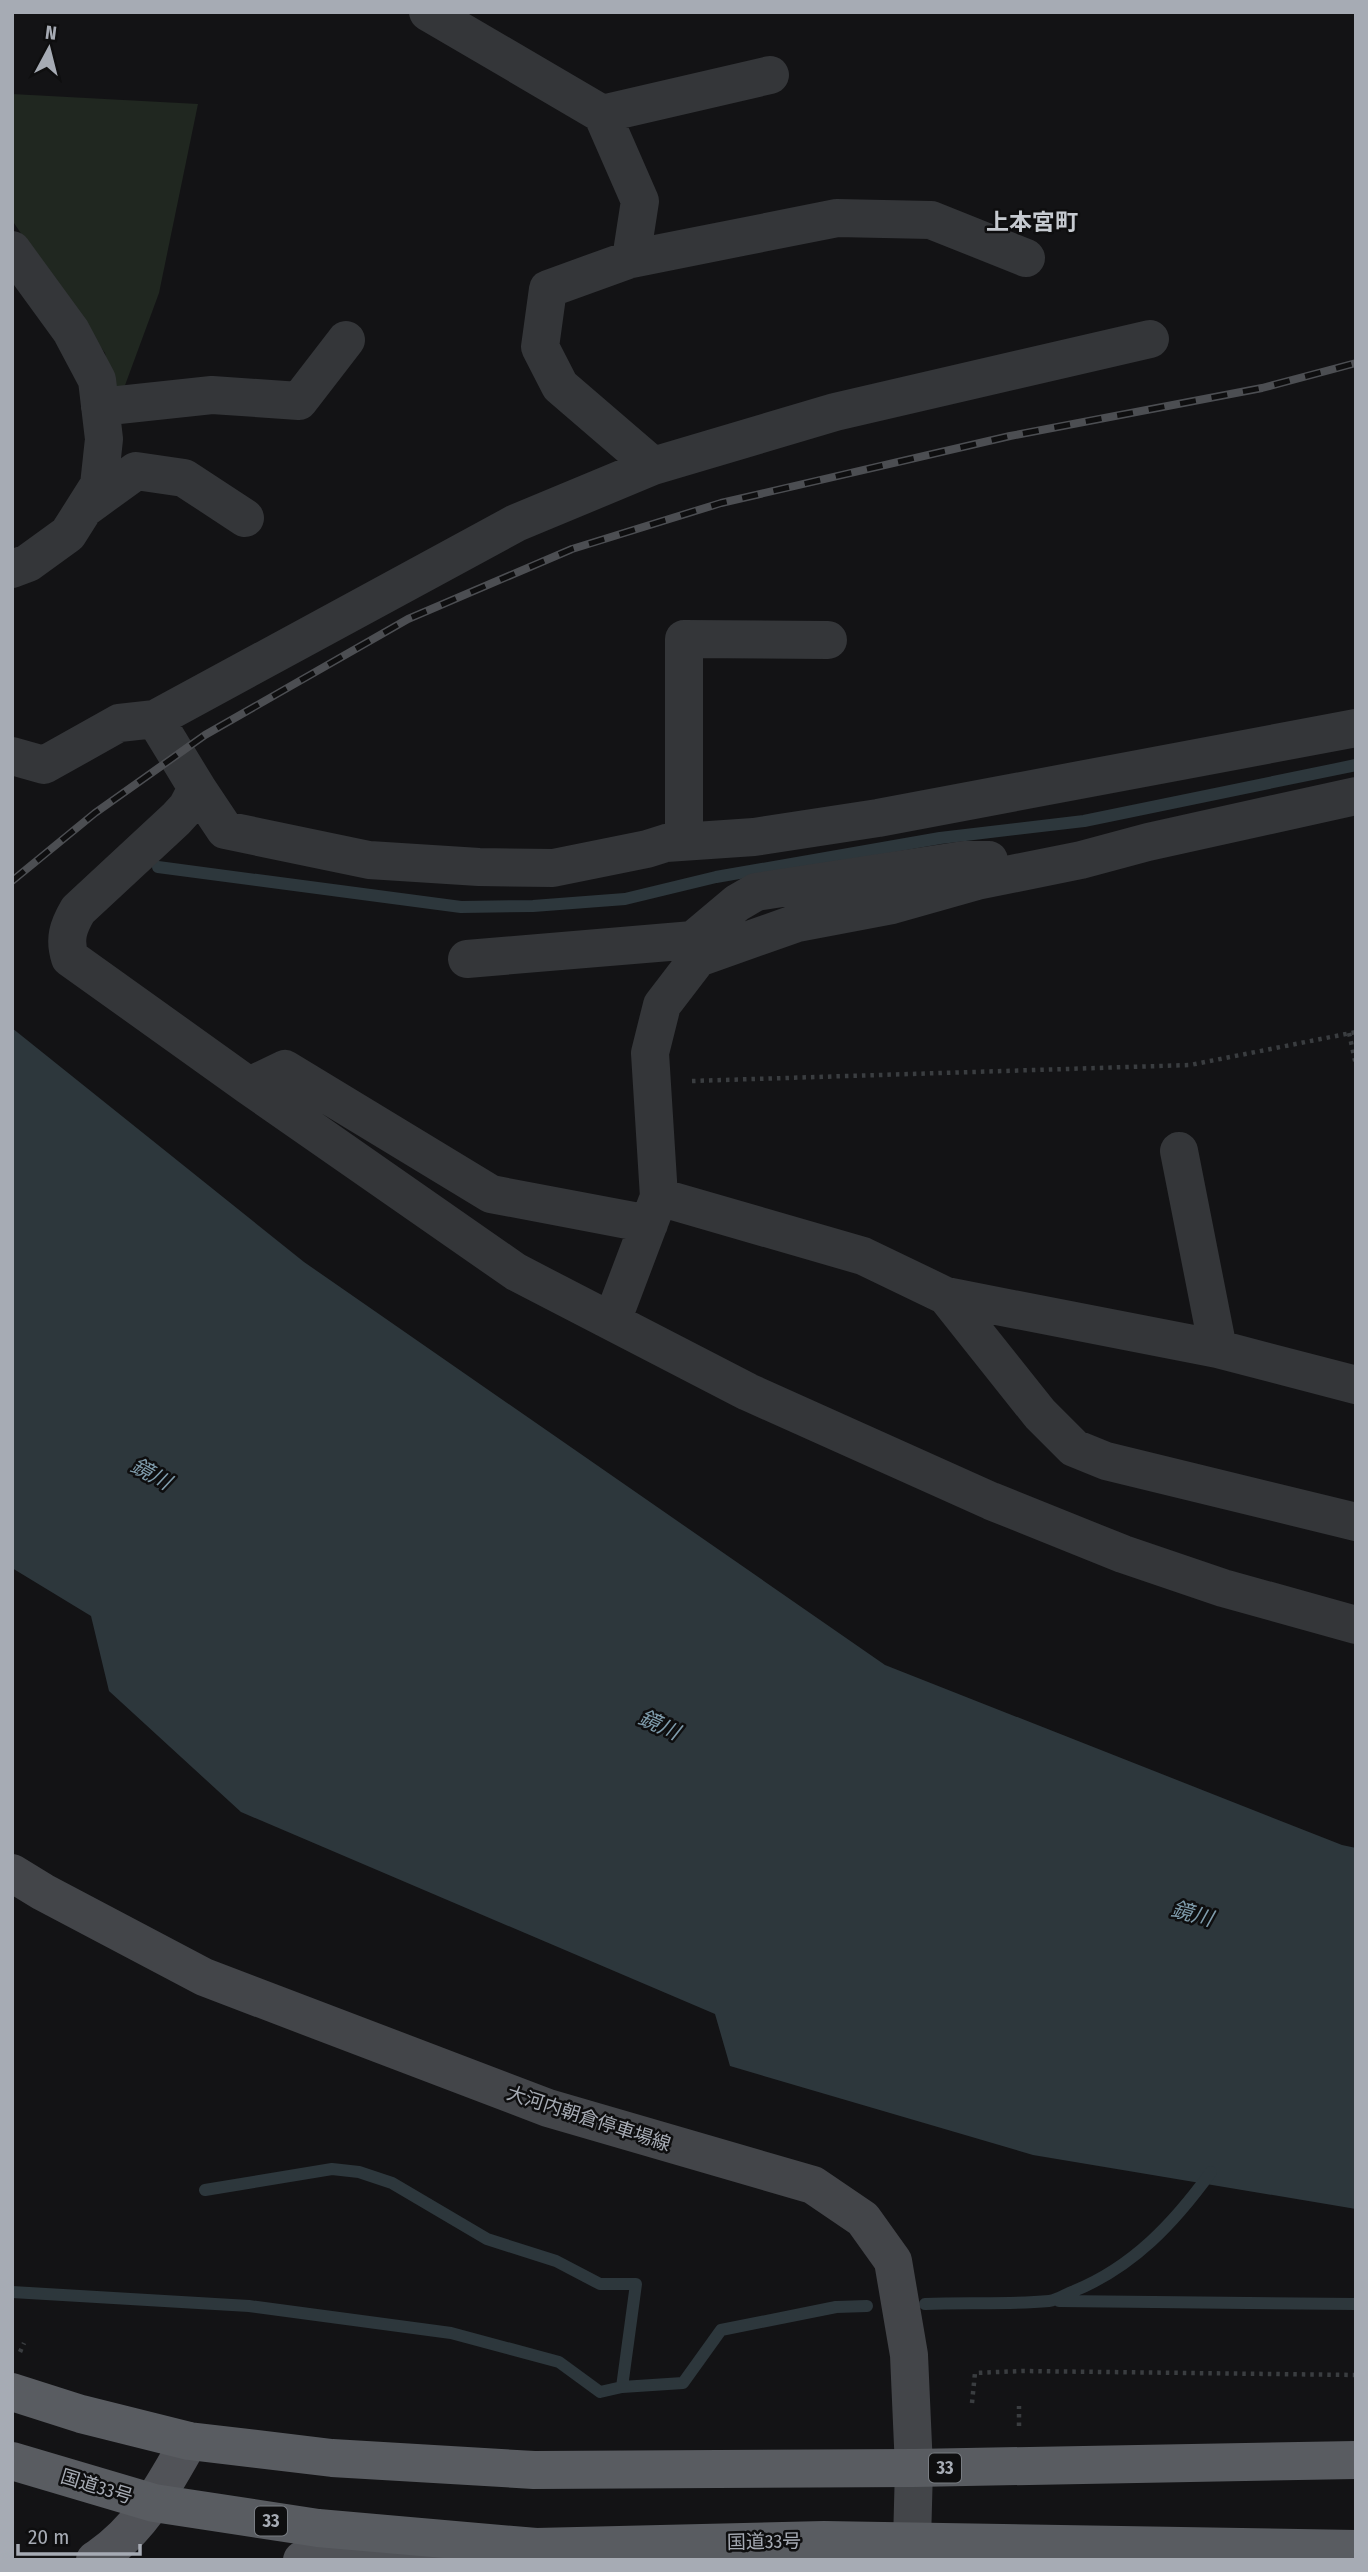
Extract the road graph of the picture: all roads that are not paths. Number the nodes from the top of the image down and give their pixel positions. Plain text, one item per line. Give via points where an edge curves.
1 (428, 12) edge
2 (770, 75) dead end
3 (602, 114) junction
4 (12, 250) edge
5 (1026, 258) dead end
6 (631, 259) junction
7 (1150, 339) dead end
8 (346, 340) dead end
9 (100, 407) junction
10 (653, 466) junction
11 (85, 508) junction
12 (245, 518) dead end
13 (12, 569) edge
14 (828, 640) dead end
15 (155, 719) junction
16 (1356, 728) edge
17 (12, 756) edge
18 (197, 788) junction
19 (1356, 796) edge
20 (754, 840) junction
21 (684, 841) junction
22 (1082, 860) junction
23 (756, 890) junction
24 (695, 949) junction
25 (467, 960) dead end
26 (249, 1086) junction
27 (1179, 1151) dead end
28 (654, 1210) junction
29 (946, 1296) junction
30 (612, 1321) junction
31 (1218, 1349) junction
32 (1356, 1385) edge
33 (1356, 1522) edge
34 (1356, 1625) edge
35 (12, 1873) edge
36 (12, 2392) edge
37 (189, 2441) junction
38 (1356, 2460) edge
39 (12, 2461) edge
40 (914, 2468) junction
41 (154, 2503) junction
42 (536, 2547) junction
43 (1356, 2549) edge
44 (910, 2551) edge
45 (95, 2560) edge
46 (302, 2560) edge
47 (451, 2560) edge
48 (465, 2560) edge

1 - 3 street
2 - 3 street
3 - 6 street via 640,201
4 - 9 street via 71,331 97,380
5 - 6 street via 931,220 837,218
6 - 10 street via 548,289 540,347 560,386
7 - 10 street via 835,412
8 - 9 street via 299,401 212,395
9 - 11 street via 104,439 99,485
10 - 15 street via 516,523
11 - 12 street via 136,471 184,478
11 - 13 street via 68,534
14 - 21 street via 684,639
15 - 17 street via 119,723 44,765
15 - 18 street
16 - 20 street
18 - 21 street via 225,830 369,860 553,868
18 - 26 street via 176,819 78,910 65,943 70,958
19 - 22 street
20 - 21 street
20 - 23 street
22 - 23 street via 964,860
22 - 24 street
23 - 24 street via 737,903
24 - 25 street
24 - 28 street via 662,1005 650,1053
26 - 28 street via 285,1069 491,1194
26 - 30 street via 516,1272
27 - 31 street
28 - 29 street via 863,1256
28 - 30 street
29 - 31 street
29 - 33 street via 1040,1414 1074,1448 1106,1461
30 - 34 street via 748,1392 991,1501 1223,1588
31 - 32 street
35 - 40 main road, 大河内朝倉停車場線 via 204,1977 548,2108 813,2185 863,2219 893,2261 909,2355
36 - 37 highway, 33
37 - 40 highway, 33 via 332,2458 534,2470
37 - 41 main road
38 - 40 highway, 33
39 - 41 highway, 国道33号 / 33
40 - 44 main road, 大河内朝倉停車場線
41 - 42 highway, 国道33号 / 33 via 318,2528
41 - 45 main road via 111,2550
42 - 44 highway, 国道33号 / 33 via 824,2540
42 - 48 main road
43 - 44 highway, 国道33号 / 33
46 - 47 main road via 330,2556

